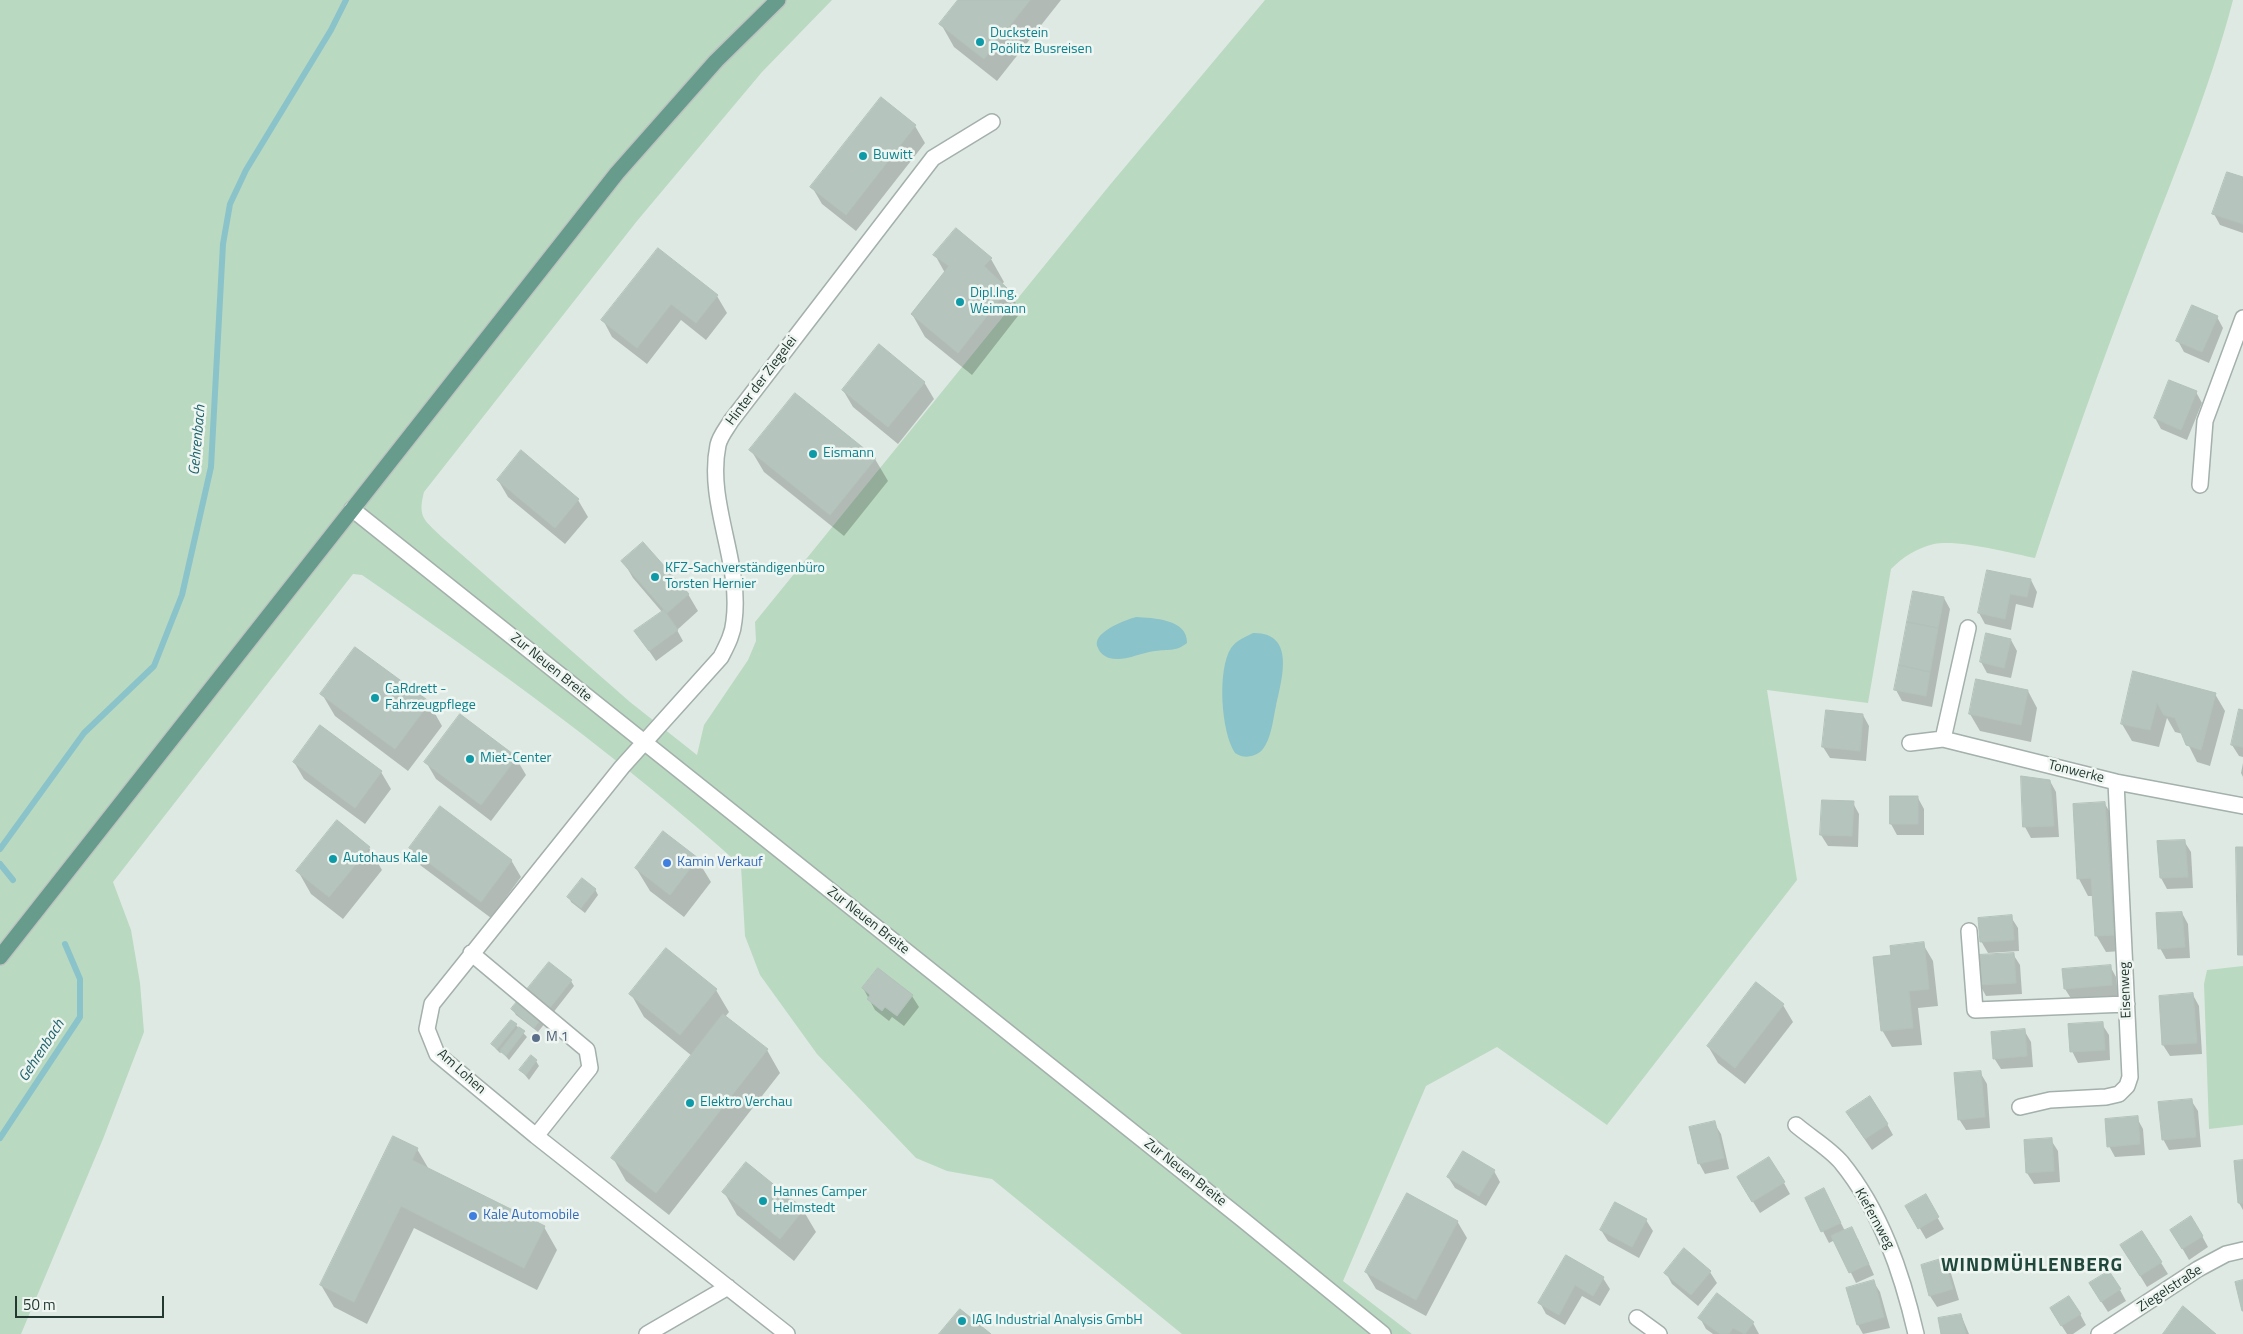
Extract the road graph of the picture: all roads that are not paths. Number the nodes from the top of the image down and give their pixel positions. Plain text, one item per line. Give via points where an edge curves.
1 (778, 0) edge
2 (992, 122) dead end
3 (2243, 318) edge
4 (2200, 485) dead end
5 (352, 509) junction
6 (1968, 628) dead end
7 (1943, 740) junction
8 (644, 743) junction
9 (1910, 743) dead end
10 (2116, 782) junction
11 (2243, 806) edge
12 (1969, 931) dead end
13 (471, 954) junction
14 (0, 957) edge
15 (2127, 1004) junction
16 (2020, 1107) dead end
17 (1796, 1125) dead end
18 (536, 1136) junction
19 (2243, 1250) edge
20 (728, 1287) junction
21 (1637, 1318) dead end
22 (647, 1334) edge
23 (787, 1334) edge
24 (1382, 1334) edge
25 (1659, 1334) edge
26 (1916, 1334) edge
27 (2100, 1334) edge

1 - 5 main road via 716,61 644,140
2 - 8 street, Hinter der Ziegelei via 933,158 731,421 719,442 715,470 735,598 730,640 721,657
3 - 4 street via 2205,421
5 - 8 street, Zur Neuen Breite
5 - 14 main road
6 - 7 street
7 - 9 street, Tonwerke
7 - 10 street, Tonwerke
8 - 13 street, Am Lohen
8 - 24 street, Zur Neuen Breite via 1242,1218
10 - 11 street, Tonwerke
10 - 15 street, Eisenweg
12 - 15 street via 1976,1010
13 - 18 street, Am Lohen via 432,1004 427,1029 436,1054
13 - 18 street via 587,1050 590,1068
15 - 16 street, Eisenweg via 2130,1077 2119,1094 2050,1100
17 - 26 street, Kiefernweg via 1840,1161 1870,1206 1892,1249
18 - 20 street, Am Lohen
19 - 27 street, Ziegelstraße via 2226,1254 2198,1269
20 - 22 street
20 - 23 street, Am Lohen
21 - 25 street

